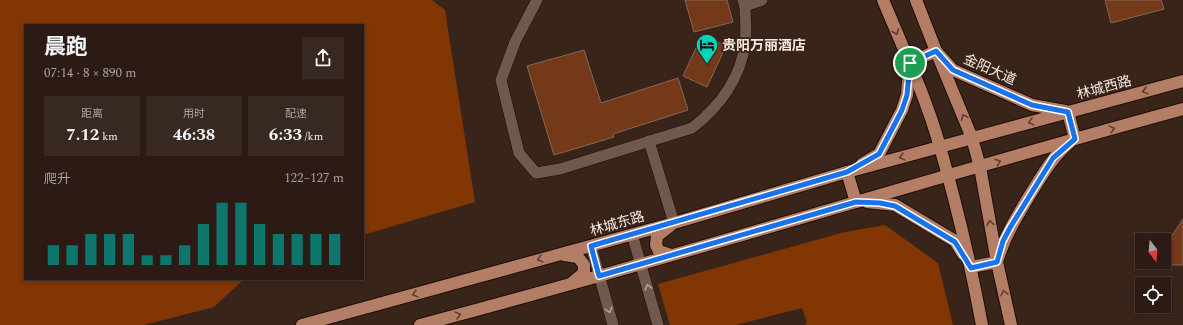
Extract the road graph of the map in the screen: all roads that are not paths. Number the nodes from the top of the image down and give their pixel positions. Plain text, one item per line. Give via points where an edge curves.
1 (537, 0) edge
2 (762, 0) edge
3 (883, 0) edge
4 (916, 0) edge
5 (744, 3) edge
6 (936, 51) junction
7 (910, 63) junction
8 (1183, 81) edge
9 (1183, 109) edge
10 (1068, 112) junction
11 (972, 138) junction
12 (1075, 139) junction
13 (649, 142) junction
14 (940, 147) junction
15 (980, 167) junction
16 (847, 172) junction
17 (947, 176) junction
18 (856, 202) junction
19 (674, 223) junction
20 (632, 234) junction
21 (591, 246) junction
22 (558, 254) junction
23 (671, 255) junction
24 (997, 262) junction
25 (641, 264) junction
26 (971, 268) junction
27 (599, 276) junction
28 (570, 284) junction
29 (302, 325) edge
30 (420, 325) edge
31 (613, 325) edge
32 (658, 325) edge
33 (982, 325) edge
34 (1011, 325) edge

1 - 13 street via 515,42 501,80 519,153 536,173 560,169
2 - 5 street
3 -> 7 main road
4 - 6 main road, 金阳大道
5 - 13 street via 745,43 734,81 708,115 692,128
6 - 7 main road
6 - 10 main road, 金阳大道 via 953,70 1032,105
11 -> 6 main road
7 - 14 main road
7 - 16 main road via 907,95 902,110 879,154
8 -> 10 main road, 林城西路
12 -> 9 main road
10 -> 11 main road, 林城西路
10 - 12 main road
11 - 14 main road, 林城西路
11 - 15 main road
15 -> 12 main road
12 - 24 main road via 1053,158 1011,226 1003,241
13 - 19 street
14 -> 16 main road, 林城东路
14 - 17 main road
15 - 17 main road
24 -> 15 main road
16 - 18 main road
16 - 19 main road, 林城东路
17 - 18 main road
17 - 26 main road
18 - 23 main road
18 - 26 main road via 895,206 955,242
19 - 20 main road, 林城东路
19 - 23 main road via 655,240 658,251
20 - 21 main road, 林城东路
20 - 25 street
21 - 22 main road, 林城东路
21 - 27 street
22 - 28 main road via 578,257 584,265 583,275
22 -> 29 main road, 林城东路
23 - 25 main road
24 - 26 main road
34 -> 24 main road
25 - 27 main road
32 -> 25 street
26 - 33 main road
27 - 28 main road
27 -> 31 street
30 -> 28 main road

